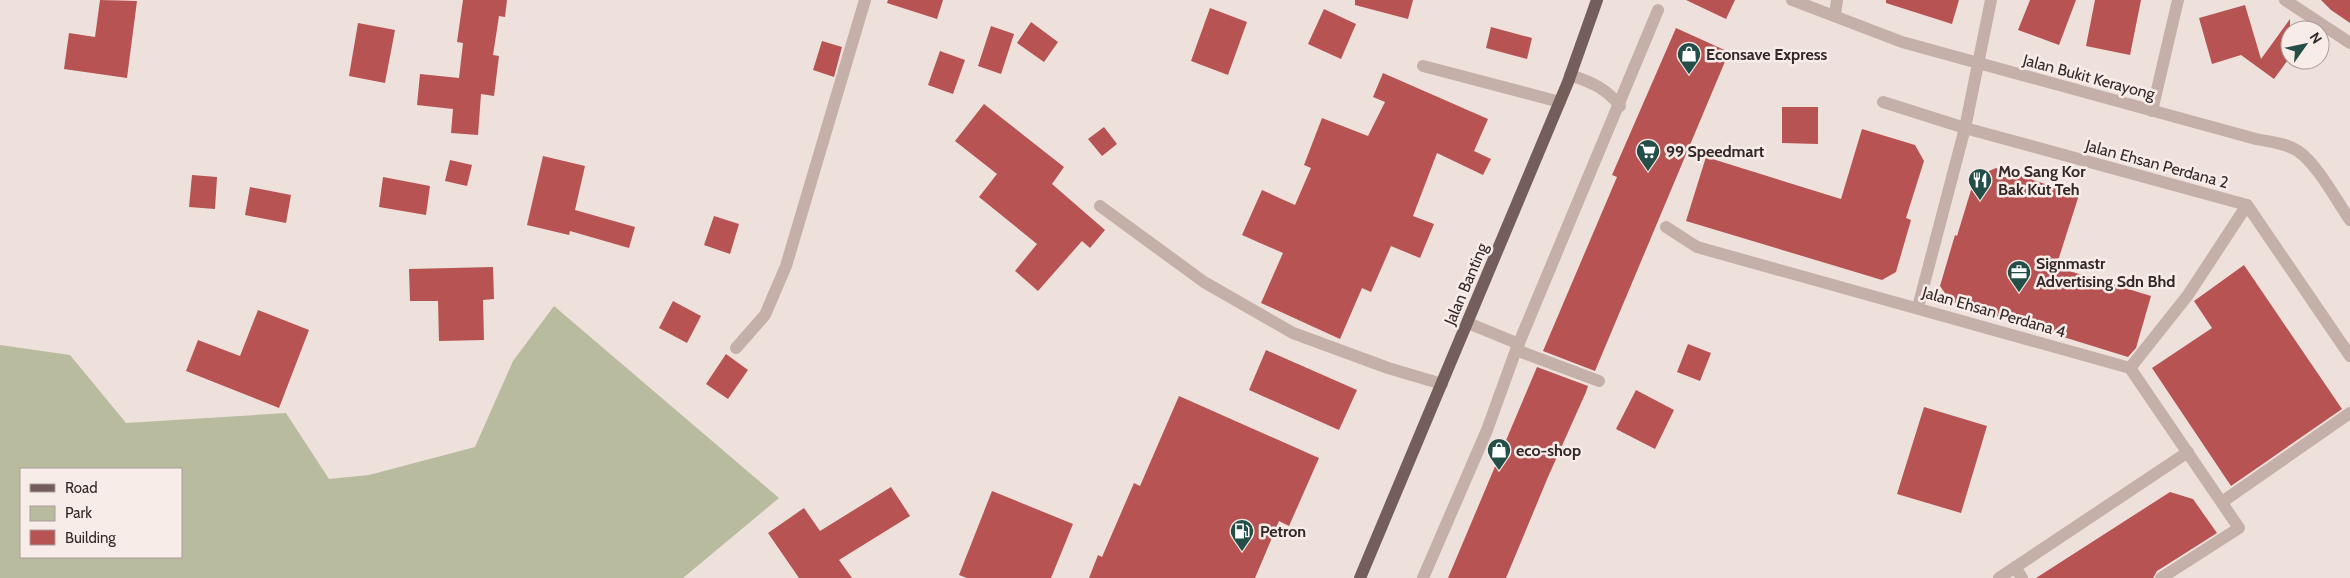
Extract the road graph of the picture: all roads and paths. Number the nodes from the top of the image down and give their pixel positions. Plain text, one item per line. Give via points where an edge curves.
1 (865, 0) edge
2 (1597, 0) edge
3 (1792, 0) edge
4 (1837, 0) edge
5 (1991, 0) edge
6 (2178, 0) edge
7 (2286, 0) edge
8 (1658, 10) dead end
9 (1835, 15) junction
10 (2350, 43) edge
11 (1979, 65) junction
12 (1423, 66) dead end
13 (1570, 75) junction
14 (1560, 102) junction
15 (1883, 102) dead end
16 (1620, 106) junction
17 (2152, 111) junction
18 (1966, 128) junction
19 (2247, 205) junction
20 (1100, 206) dead end
21 (2350, 220) edge
22 (1666, 227) dead end
23 (1918, 307) junction
24 (1468, 323) junction
25 (1518, 347) junction
26 (736, 348) dead end
27 (2350, 356) edge
28 (2130, 368) junction
29 (1599, 381) dead end
30 (1442, 384) junction
31 (2350, 413) edge
32 (2188, 452) junction
33 (2222, 502) junction
34 (2015, 567) junction
35 (1360, 578) edge
36 (1423, 578) edge
37 (1999, 578) edge
38 (2022, 578) edge
39 (2161, 578) edge

1 - 26 street via 786,266 765,315
2 - 13 main road, Jalan Banting
3 - 9 street, Jalan Bukit Kerayong
4 - 9 street
5 - 11 street
6 - 17 street
7 - 10 street
8 - 16 street
9 - 11 street, Jalan Bukit Kerayong via 1902,42
11 - 17 street, Jalan Bukit Kerayong
11 - 18 street
12 - 14 street
13 - 14 main road, Jalan Banting
13 - 16 street via 1594,83
14 - 24 main road, Jalan Banting
15 - 18 street, Jalan Ehsan Perdana 2
16 - 25 street
17 - 21 street, Jalan Bukit Kerayong via 2284,144 2298,151 2319,174
18 - 19 street, Jalan Ehsan Perdana 2
18 - 23 street
19 - 27 street
19 - 28 street via 2188,295
20 - 30 street via 1204,282 1293,334
22 - 23 street, Jalan Ehsan Perdana 4 via 1697,247
23 - 28 street, Jalan Ehsan Perdana 4
24 - 25 street
24 - 30 main road, Jalan Banting
25 - 29 street
25 - 36 street via 1487,430
28 - 32 street
30 - 35 main road, Jalan Banting
31 - 33 street
32 - 33 street
32 - 34 street
33 - 39 street via 2238,528
34 - 37 street
34 - 38 street

